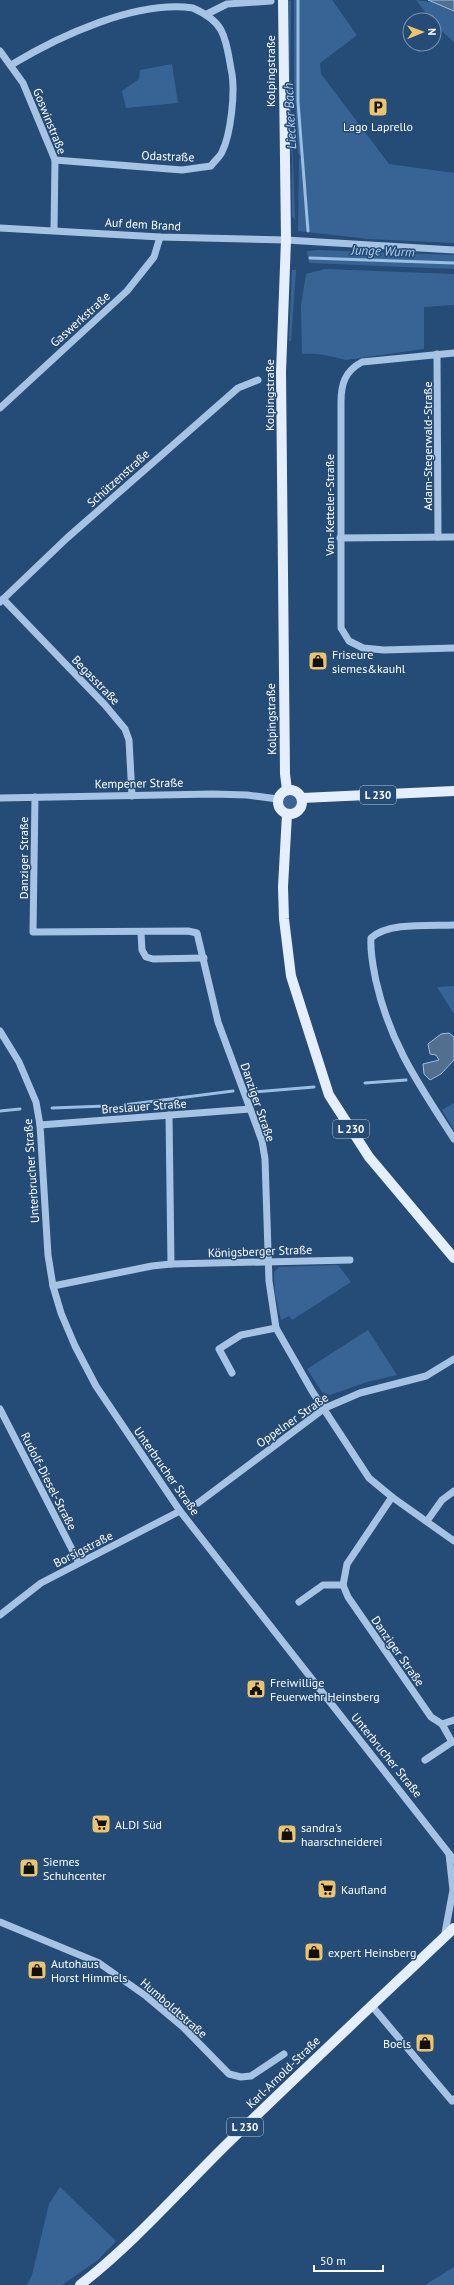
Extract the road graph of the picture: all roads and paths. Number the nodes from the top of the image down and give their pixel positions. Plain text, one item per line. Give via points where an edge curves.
1 (283, 0) edge
2 (271, 1) dead end
3 (207, 14) junction
4 (0, 51) edge
5 (11, 65) junction
6 (55, 160) junction
7 (0, 228) edge
8 (54, 230) junction
9 (160, 236) junction
10 (286, 240) junction
11 (454, 250) edge
12 (437, 354) junction
13 (454, 354) edge
14 (258, 380) dead end
15 (0, 408) edge
16 (438, 537) junction
17 (454, 537) edge
18 (340, 538) junction
19 (1, 601) edge
20 (454, 648) edge
21 (288, 790) junction
22 (454, 791) edge
23 (132, 796) junction
24 (34, 797) junction
25 (0, 798) edge
26 (302, 798) junction
27 (278, 799) junction
28 (287, 814) junction
29 (454, 925) edge
30 (140, 933) junction
31 (204, 958) junction
32 (0, 1031) edge
33 (250, 1109) junction
34 (169, 1115) junction
35 (40, 1125) junction
36 (454, 1140) edge
37 (454, 1258) edge
38 (350, 1260) dead end
39 (268, 1262) junction
40 (171, 1264) junction
41 (53, 1286) junction
42 (276, 1328) junction
43 (454, 1359) edge
44 (232, 1373) dead end
45 (325, 1408) junction
46 (0, 1409) edge
47 (454, 1491) edge
48 (392, 1497) junction
49 (198, 1503) dead end
50 (180, 1510) junction
51 (427, 1521) junction
52 (454, 1541) edge
53 (79, 1563) junction
54 (343, 1585) junction
55 (299, 1602) dead end
56 (0, 1615) edge
57 (454, 1720) edge
58 (442, 1724) junction
59 (453, 1741) edge
60 (425, 1760) dead end
61 (448, 1852) junction
62 (454, 1860) edge
63 (0, 1922) edge
64 (454, 1928) edge
65 (444, 1938) junction
66 (371, 2005) junction
67 (284, 2054) dead end
68 (453, 2100) edge
69 (80, 2285) edge

1 - 10 main road, Kolpingstraße
2 - 3 street via 227,4
3 - 5 street, Odastraße via 181,3 156,1 128,7 60,36
3 - 6 street, Odastraße via 221,30 233,79 231,116 223,150 211,166 182,170
4 - 5 street, Goswinstraße
5 - 6 street, Goswinstraße via 22,83
6 - 8 street, Goswinstraße
7 - 8 street, Auf dem Brand
8 - 9 street, Auf dem Brand
9 - 10 street, Auf dem Brand
9 - 15 street, Gaswerkstraße via 154,257 128,291
10 - 11 street, Auf dem Brand
10 - 21 main road, Kolpingstraße via 281,380 285,774
12 - 13 street, Von-Ketteler-Straße
12 - 16 street, Adam-Stegerwald-Straße
12 - 18 street, Von-Ketteler-Straße via 362,362 343,380 340,402
14 - 19 street, Schützenstraße via 238,388 102,506
16 - 17 street
16 - 18 street
18 - 20 street, Von-Ketteler-Straße via 341,628 350,641 363,648 384,650
19 - 23 street, Begasstraße via 106,705 125,729 129,740
21 - 26 main road via 295,791
21 - 27 main road via 281,793
22 - 26 main road, L 230
23 - 24 street, Kempener Straße
23 - 27 street, Kempener Straße via 247,795
24 - 25 street, Kempener Straße
24 - 30 street, Danziger Straße via 34,932
26 - 28 main road via 299,811
27 - 28 main road via 279,808
28 - 37 main road, L 230 via 283,887 291,976 329,1095 369,1157
29 - 36 street via 395,927 379,931 371,938 370,953 379,995 392,1035 408,1068
30 - 31 street, Danziger Straße via 197,933
30 - 31 street via 142,950 146,957
31 - 33 street, Danziger Straße via 218,1022
32 - 35 street, Unterbrucher Straße via 28,1081
33 - 34 street, Breslauer Straße
33 - 39 street, Danziger Straße via 262,1141 265,1159
34 - 35 street, Breslauer Straße
34 - 40 street
35 - 41 street, Unterbrucher Straße via 48,1255
38 - 39 street, Königsberger Straße
39 - 40 street, Königsberger Straße
39 - 42 street, Danziger Straße via 272,1314
40 - 41 street, Königsberger Straße
41 - 50 street, Unterbrucher Straße via 64,1320 96,1386
42 - 44 street via 241,1335 218,1348
42 - 45 street, Danziger Straße via 312,1391
43 - 45 street, Oppelner Straße via 426,1376 360,1393
45 - 48 street, Danziger Straße via 369,1478
45 - 49 street, Oppelner Straße
46 - 53 street, Rudolf-Diesel-Straße
47 - 51 street via 442,1500
48 - 51 street, Danziger Straße
48 - 54 street via 347,1564
50 - 53 street, Borsigstraße
50 - 61 street, Unterbrucher Straße
51 - 52 street, Danziger Straße
53 - 56 street, Borsigstraße via 41,1583
54 - 55 street via 323,1585
54 - 58 street, Danziger Straße via 348,1598 431,1717
57 - 58 street
58 - 59 street, Danziger Straße
59 - 60 street, Danziger Straße
61 - 62 street, Unterbrucher Straße
61 - 65 street via 453,1890
63 - 67 street, Humboldtstraße via 98,1963 146,1996 178,2023 228,2074 251,2076
64 - 65 main road, Karl-Arnold-Straße / L 230
65 - 66 main road, Karl-Arnold-Straße / L 230
66 - 68 street
66 - 69 main road, Karl-Arnold-Straße / L 230 via 123,2249

